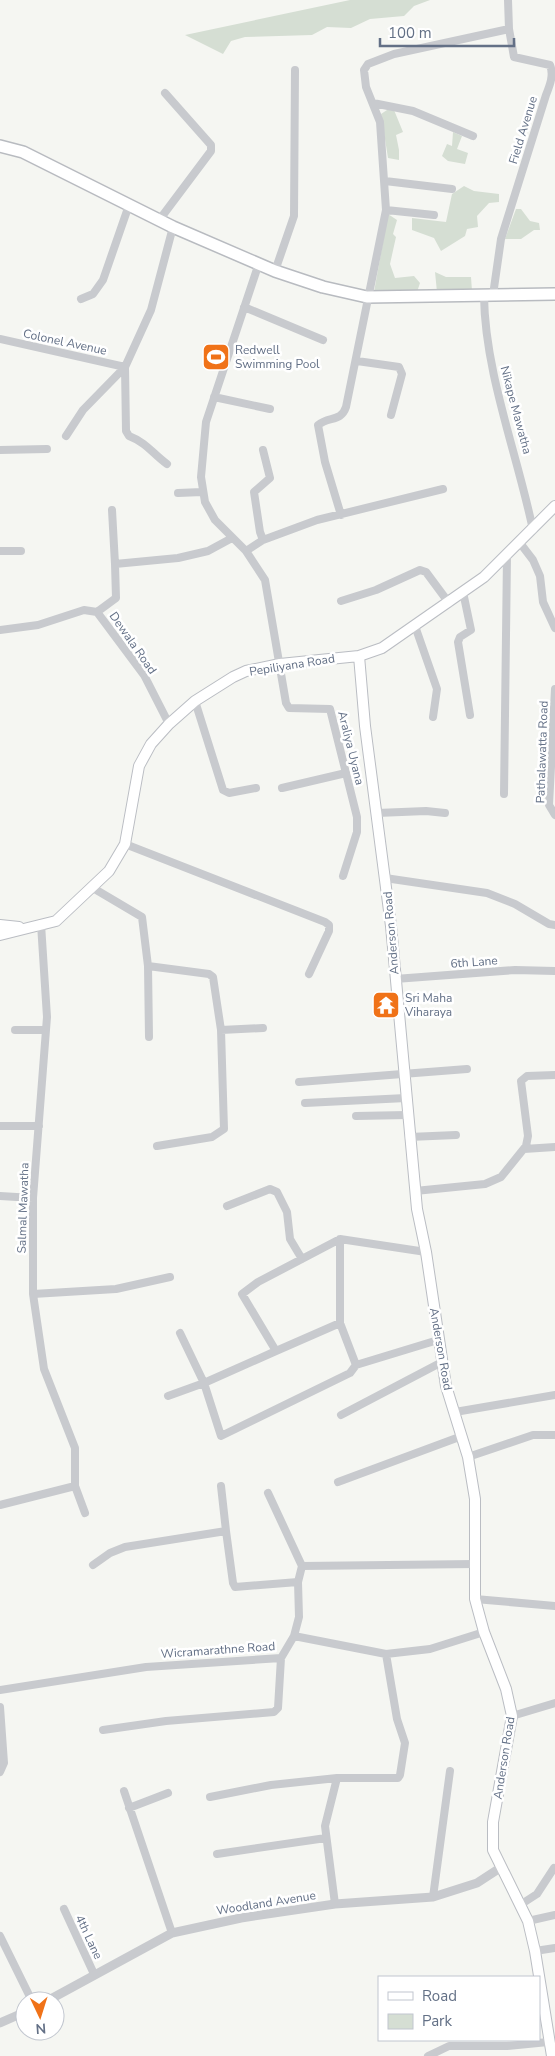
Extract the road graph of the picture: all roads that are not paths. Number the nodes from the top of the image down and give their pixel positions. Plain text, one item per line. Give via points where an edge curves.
1 (508, 0) edge
2 (509, 28) junction
3 (295, 70) dead end
4 (165, 93) dead end
5 (555, 94) edge
6 (546, 95) junction
7 (373, 103) junction
8 (473, 136) dead end
9 (0, 146) edge
10 (385, 181) junction
11 (452, 189) dead end
12 (129, 206) junction
13 (386, 210) junction
14 (434, 215) dead end
15 (160, 219) junction
16 (173, 227) junction
17 (259, 263) junction
18 (275, 271) junction
19 (555, 294) edge
20 (488, 295) junction
21 (367, 297) junction
22 (81, 299) dead end
23 (244, 307) junction
24 (0, 339) edge
25 (323, 340) dead end
26 (358, 360) junction
27 (125, 367) junction
28 (214, 397) junction
29 (270, 409) dead end
30 (391, 415) dead end
31 (66, 436) dead end
32 (0, 450) edge
33 (47, 450) dead end
34 (263, 450) dead end
35 (166, 464) dead end
36 (444, 489) dead end
37 (202, 492) junction
38 (178, 493) dead end
39 (555, 506) edge
40 (112, 510) dead end
41 (341, 515) junction
42 (533, 530) junction
43 (232, 538) junction
44 (263, 540) junction
45 (520, 543) junction
46 (0, 551) edge
47 (21, 551) dead end
48 (246, 551) junction
49 (507, 556) junction
50 (115, 564) junction
51 (463, 592) junction
52 (341, 601) dead end
53 (449, 603) junction
54 (98, 612) junction
55 (415, 626) junction
56 (555, 628) edge
57 (0, 630) edge
58 (359, 656) junction
59 (280, 664) junction
60 (555, 689) edge
61 (195, 701) junction
62 (470, 715) dead end
63 (433, 717) dead end
64 (168, 724) junction
65 (346, 772) junction
66 (256, 788) dead end
67 (282, 788) dead end
68 (504, 794) dead end
69 (377, 812) junction
70 (445, 813) dead end
71 (555, 814) edge
72 (125, 844) junction
73 (343, 876) dead end
74 (385, 878) junction
75 (92, 888) junction
76 (41, 924) junction
77 (0, 925) edge
78 (555, 925) edge
79 (25, 928) junction
80 (0, 935) edge
81 (148, 966) junction
82 (555, 971) edge
83 (309, 974) dead end
84 (395, 979) junction
85 (263, 1028) dead end
86 (15, 1030) dead end
87 (46, 1030) junction
88 (221, 1030) junction
89 (149, 1037) dead end
90 (467, 1069) dead end
91 (405, 1073) junction
92 (555, 1075) edge
93 (299, 1082) dead end
94 (406, 1098) junction
95 (306, 1103) dead end
96 (407, 1115) junction
97 (356, 1116) dead end
98 (0, 1126) edge
99 (39, 1126) junction
100 (456, 1134) dead end
101 (409, 1137) junction
102 (157, 1146) dead end
103 (555, 1147) edge
104 (524, 1149) junction
105 (415, 1191) junction
106 (0, 1196) edge
107 (33, 1198) junction
108 (226, 1206) dead end
109 (340, 1240) junction
110 (426, 1252) junction
111 (302, 1259) junction
112 (170, 1277) dead end
113 (33, 1294) junction
114 (340, 1322) junction
115 (180, 1333) dead end
116 (438, 1340) junction
117 (276, 1351) junction
118 (442, 1362) junction
119 (356, 1365) junction
120 (204, 1383) junction
121 (555, 1395) edge
122 (168, 1396) dead end
123 (454, 1412) junction
124 (341, 1415) dead end
125 (555, 1435) edge
126 (462, 1436) junction
127 (468, 1457) junction
128 (338, 1482) dead end
129 (74, 1486) junction
130 (221, 1486) dead end
131 (268, 1493) dead end
132 (0, 1505) edge
133 (85, 1513) dead end
134 (226, 1531) junction
135 (93, 1564) dead end
136 (475, 1564) junction
137 (302, 1566) junction
138 (298, 1582) junction
139 (475, 1599) junction
140 (555, 1606) edge
141 (484, 1632) junction
142 (294, 1636) junction
143 (386, 1654) junction
144 (282, 1658) junction
145 (0, 1690) edge
146 (555, 1703) edge
147 (0, 1707) edge
148 (512, 1716) junction
149 (103, 1730) dead end
150 (450, 1771) dead end
151 (0, 1772) edge
152 (337, 1778) junction
153 (124, 1791) dead end
154 (168, 1793) dead end
155 (210, 1798) dead end
156 (130, 1808) junction
157 (326, 1838) junction
158 (217, 1854) dead end
159 (500, 1868) junction
160 (554, 1868) dead end
161 (432, 1897) junction
162 (334, 1904) junction
163 (520, 1905) junction
164 (64, 1910) dead end
165 (555, 1915) edge
166 (528, 1922) junction
167 (172, 1932) junction
168 (0, 1936) edge
169 (555, 1948) edge
170 (535, 1951) junction
171 (94, 1974) junction
172 (539, 1976) edge
173 (540, 1981) edge
174 (27, 1991) edge
175 (64, 1991) edge
176 (15, 2016) edge
177 (0, 2023) edge
178 (551, 2048) edge
179 (428, 2056) edge

1 - 2 street, Field Avenue
2 - 6 street, Field Avenue via 514,57 550,65 551,84
2 - 7 street via 394,54 368,64 364,76
3 - 18 street via 294,216
4 - 15 street via 211,145 211,151
5 - 6 street
6 - 20 street, Field Avenue via 501,239
7 - 8 street via 413,111
7 - 10 street via 380,122
9 - 12 main road via 23,152
10 - 11 street
10 - 13 street
12 - 15 main road
12 - 22 street via 103,280 93,294
13 - 14 street
13 - 21 street
15 - 16 main road
16 - 17 main road
16 - 27 street via 151,310
17 - 18 main road
17 - 23 street
18 - 21 main road
19 - 20 main road
20 - 21 main road
20 - 42 street, Nikape Mawatha via 486,343
21 - 26 street
23 - 25 street
23 - 28 street
24 - 27 street, Colonel Avenue
26 - 30 street via 401,370
26 - 41 street via 344,413 318,425
27 - 31 street via 83,410
27 - 35 street via 126,431 129,436 147,444
28 - 29 street
28 - 37 street via 206,422 201,460
32 - 33 street
34 - 44 street via 270,478 254,492
36 - 41 street
37 - 38 street
37 - 43 street via 214,520
39 - 42 main road, Pepiliyana Road
40 - 50 street
41 - 44 street via 317,520
42 - 45 main road, Pepiliyana Road
43 - 48 street
43 - 50 street via 208,551 178,558
44 - 48 street
45 - 49 main road, Pepiliyana Road
45 - 56 street via 540,576 542,602
46 - 47 street
48 - 59 street via 265,580
49 - 51 main road, Pepiliyana Road
49 - 68 street
50 - 54 street via 116,598
51 - 53 main road, Pepiliyana Road
51 - 62 street via 471,630 458,642
52 - 53 street via 376,590 420,570 426,572
53 - 55 main road, Pepiliyana Road
54 - 57 street, Dewala Road via 84,610 38,625
54 - 64 street, Dewala Road via 144,675
55 - 58 main road, Pepiliyana Road via 382,648
55 - 63 street via 437,689
58 - 59 main road, Pepiliyana Road
58 - 69 main road, Anderson Road
59 - 61 main road, Pepiliyana Road via 246,671
59 - 65 street, Araliya Uyana via 289,708 330,709
60 - 71 street, Pathalawatta Road via 549,805
61 - 64 main road, Pepiliyana Road
61 - 66 street via 223,790 229,793
64 - 72 main road, Pepiliyana Road via 151,744 139,766
65 - 67 street
65 - 73 street, Araliya Uyana via 357,817 357,832
69 - 70 street
69 - 74 main road, Anderson Road
72 - 75 main road, Pepiliyana Road via 109,871
72 - 83 street via 325,922 329,931
74 - 78 street via 487,893
74 - 84 main road, Anderson Road
75 - 76 main road, Pepiliyana Road via 56,921
75 - 81 street via 142,916
76 - 79 main road, Pepiliyana Road
76 - 87 street, Salmal Mawatha
77 - 79 main road
79 - 80 main road, Pepiliyana Road
81 - 88 street via 213,977
81 - 89 street
82 - 84 street, 6th Lane via 515,970
84 - 91 main road, Anderson Road
85 - 88 street
86 - 87 street
87 - 99 street, Salmal Mawatha
88 - 102 street via 224,1129 212,1137
90 - 91 street
91 - 93 street
91 - 94 main road, Anderson Road
92 - 104 street via 527,1076 521,1081 528,1136
94 - 95 street
94 - 96 main road, Anderson Road
96 - 97 street
96 - 101 main road, Anderson Road
98 - 99 street
99 - 107 street, Salmal Mawatha
100 - 101 street
101 - 105 main road, Anderson Road
103 - 104 street
104 - 105 street via 500,1177 485,1184
105 - 110 main road, Anderson Road
106 - 107 street
107 - 113 street, Salmal Mawatha
108 - 111 street via 270,1190 277,1192 287,1212 290,1239
109 - 110 street
109 - 111 street
109 - 114 street
110 - 116 main road, Anderson Road
111 - 117 street via 242,1294
112 - 113 street via 116,1289
113 - 129 street, Salmal Mawatha via 44,1369 75,1448
114 - 117 street
114 - 119 street
115 - 120 street
116 - 118 main road, Anderson Road
116 - 119 street
117 - 120 street
118 - 123 main road, Anderson Road
118 - 124 street
119 - 120 street via 350,1373 221,1436
120 - 122 street
121 - 123 street
123 - 126 main road, Anderson Road
125 - 127 street via 533,1436
126 - 127 main road, Anderson Road
126 - 128 street
127 - 136 main road, Anderson Road via 475,1499
129 - 132 street
129 - 133 street
130 - 134 street
131 - 137 street
134 - 135 street via 125,1547 110,1552
134 - 138 street via 235,1587
136 - 137 street
136 - 139 main road, Anderson Road
137 - 138 street, Wicramarathne Road
138 - 142 street, Wicramarathne Road via 299,1617
139 - 140 street
139 - 141 main road, Anderson Road
141 - 143 street via 430,1649
141 - 148 main road, Anderson Road via 506,1689
142 - 143 street
142 - 144 street, Wicramarathne Road
143 - 152 street via 397,1719 405,1743 400,1775 398,1778
144 - 145 street, Wicramarathne Road via 146,1667
144 - 149 street via 278,1708 274,1712
146 - 148 street
147 - 151 street via 4,1763
148 - 159 main road, Anderson Road via 493,1822 494,1850
150 - 161 street
152 - 155 street via 271,1785
152 - 157 street via 325,1826
153 - 156 street
154 - 156 street
156 - 167 street
157 - 158 street
157 - 162 street
159 - 161 street, Woodland Avenue via 476,1883
159 - 163 main road, Anderson Road
160 - 163 street via 537,1894
161 - 162 street, Woodland Avenue
162 - 167 street, Woodland Avenue
163 - 166 main road, Anderson Road
164 - 171 street, 4th Lane
165 - 166 street
166 - 170 main road, Anderson Road
167 - 171 street, Woodland Avenue
168 - 174 street
169 - 170 street
170 - 172 main road, Anderson Road
171 - 175 street, Woodland Avenue
173 - 178 main road, Anderson Road
176 - 177 street
178 - 179 street via 449,2046

